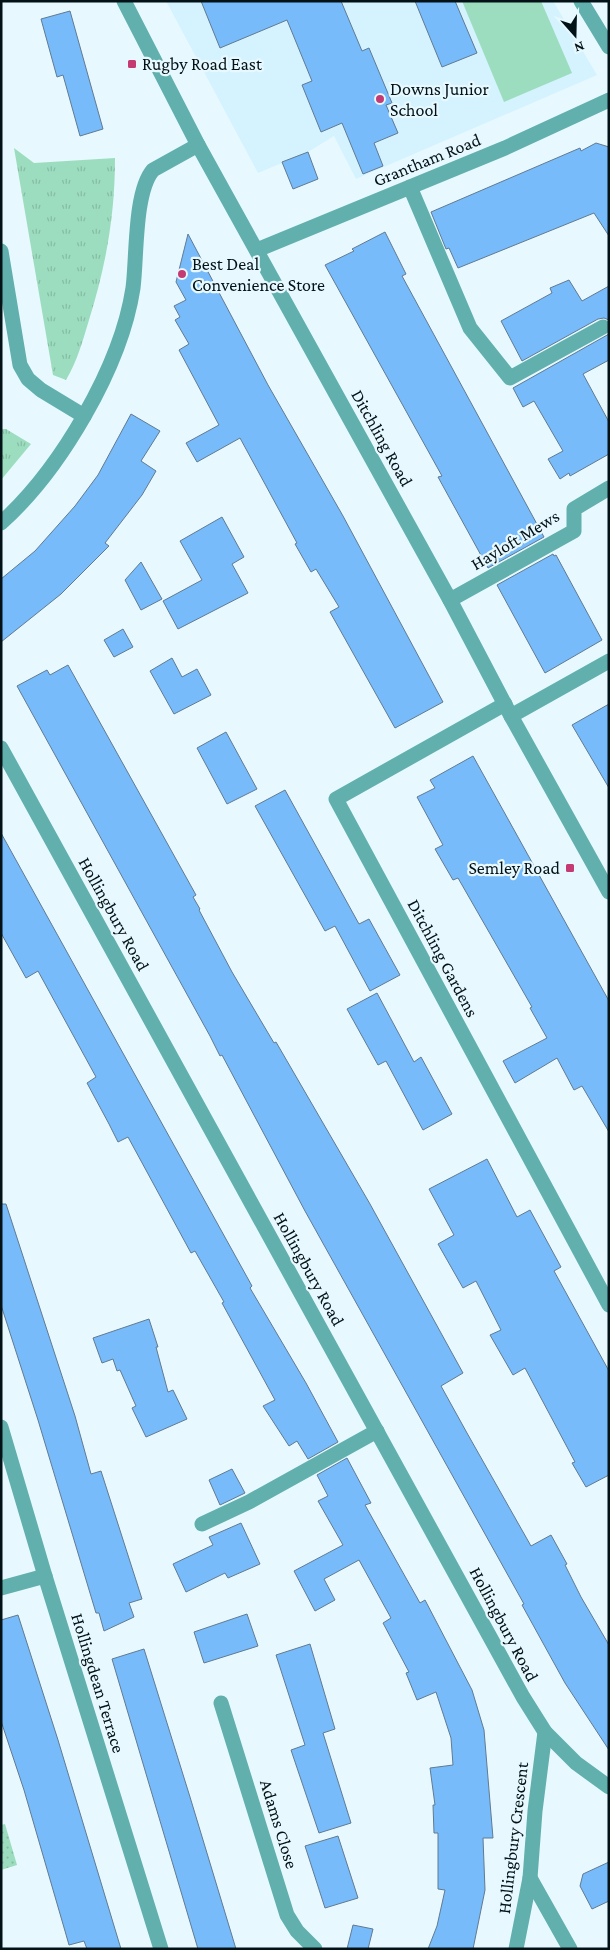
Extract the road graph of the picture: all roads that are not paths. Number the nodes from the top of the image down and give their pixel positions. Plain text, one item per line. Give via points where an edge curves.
1 (124, 1) edge
2 (581, 1) edge
3 (609, 47) edge
4 (609, 100) edge
5 (198, 145) junction
6 (410, 187) junction
7 (257, 250) junction
8 (1, 251) edge
9 (603, 327) dead end
10 (84, 416) junction
11 (609, 488) edge
12 (1, 523) edge
13 (450, 600) junction
14 (609, 661) edge
15 (508, 710) junction
16 (1, 748) edge
17 (609, 892) edge
18 (609, 1305) edge
19 (1, 1427) edge
20 (376, 1432) junction
21 (202, 1524) dead end
22 (45, 1576) junction
23 (1, 1588) edge
24 (222, 1703) dead end
25 (545, 1732) junction
26 (609, 1787) edge
27 (530, 1878) junction
28 (161, 1949) edge
29 (315, 1949) edge
30 (516, 1949) edge
31 (570, 1949) edge

1 - 5 street, Ditchling Road
2 - 3 street
4 - 6 street, Grantham Road
5 - 7 street, Ditchling Road
5 - 10 street via 153,170 145,182 133,289 126,317 102,381
6 - 7 street, Grantham Road
6 - 9 street via 470,328 510,378
7 - 13 street, Ditchling Road
8 - 10 street via 20,365 41,390
10 - 12 street via 37,484
11 - 13 street, Hayloft Mews via 574,509 574,531
13 - 15 street, Ditchling Road
14 - 15 street
15 - 17 street, Ditchling Road
15 - 18 street, Ditchling Gardens via 336,799
16 - 20 street, Hollingbury Road
19 - 22 street, Hollingdean Terrace
20 - 21 street via 249,1502
20 - 25 street, Hollingbury Road via 522,1697
22 - 23 street
22 - 28 street, Hollingdean Terrace
24 - 29 street, Adams Close via 287,1915
25 - 26 street, Hollingbury Road via 576,1763
25 - 27 street, Hollingbury Crescent
27 - 30 street, Hollingbury Crescent
27 - 31 street

